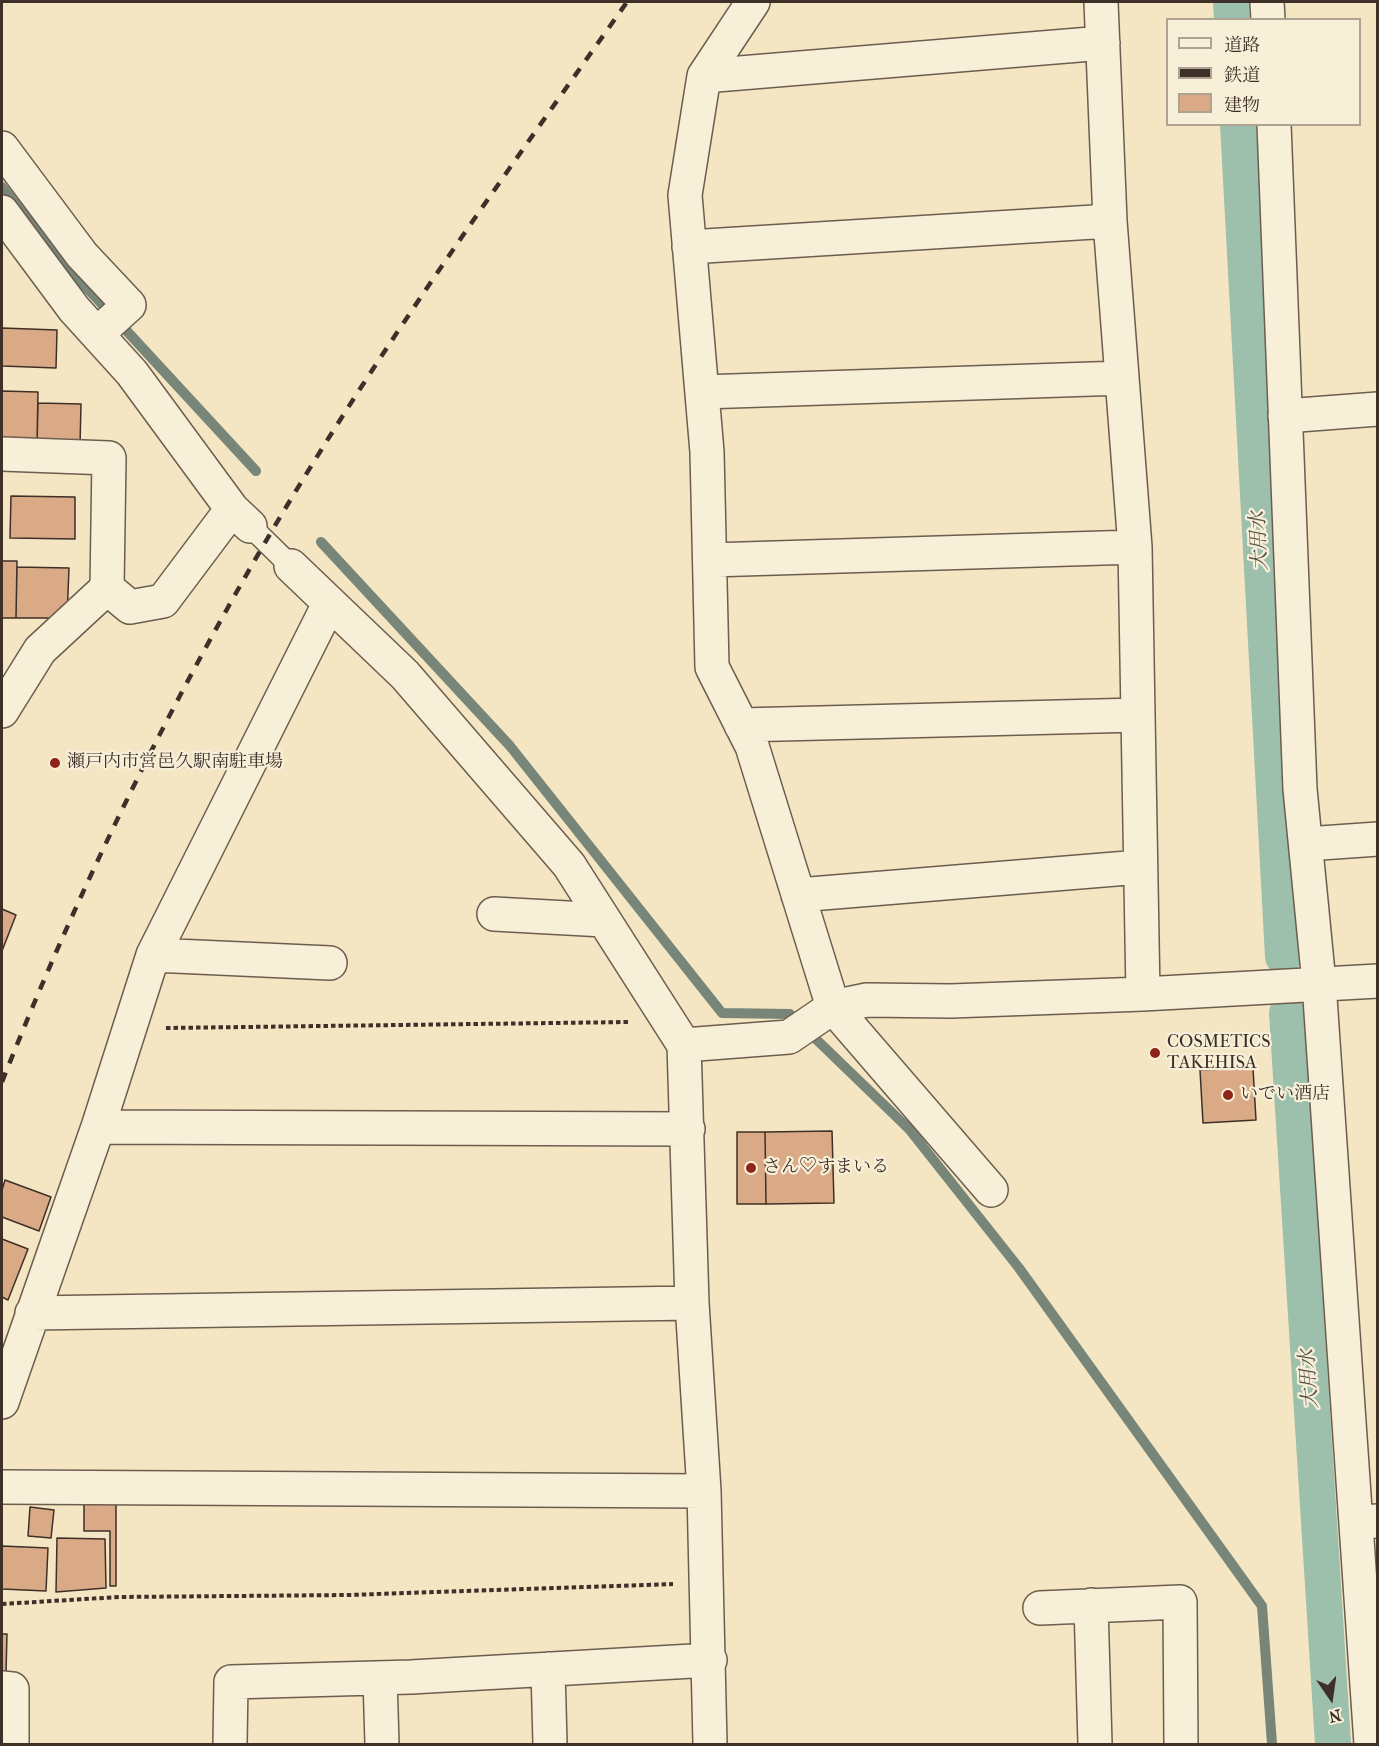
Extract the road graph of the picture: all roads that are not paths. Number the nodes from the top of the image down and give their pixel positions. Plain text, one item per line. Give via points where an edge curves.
1 (753, 2) edge
2 (1101, 2) edge
3 (1267, 2) edge
4 (1268, 18) edge
5 (1103, 43) junction
6 (704, 76) junction
7 (1274, 126) edge
8 (2, 148) edge
9 (2, 212) edge
10 (1110, 221) junction
11 (689, 247) junction
12 (107, 324) junction
13 (1122, 378) junction
14 (702, 392) junction
15 (1377, 409) edge
16 (1285, 416) junction
17 (2, 454) edge
18 (241, 518) junction
19 (1135, 547) junction
20 (710, 560) junction
21 (291, 566) joint
22 (107, 588) junction
23 (329, 604) junction
24 (2, 711) edge
25 (1138, 715) junction
26 (741, 726) junction
27 (1377, 839) edge
28 (1306, 844) junction
29 (1140, 867) junction
30 (798, 896) junction
31 (494, 914) dead end
32 (604, 920) junction
33 (153, 955) junction
34 (330, 963) dead end
35 (1377, 981) edge
36 (1319, 983) junction
37 (1143, 994) junction
38 (833, 1007) junction
39 (677, 1033) junction
40 (98, 1127) junction
41 (688, 1129) junction
42 (991, 1190) dead end
43 (692, 1303) junction
44 (32, 1313) junction
45 (2, 1402) edge
46 (2, 1487) edge
47 (704, 1491) junction
48 (1368, 1522) edge
49 (1091, 1605) junction
50 (1040, 1608) dead end
51 (710, 1660) junction
52 (548, 1669) junction
53 (380, 1678) junction
54 (2, 1688) edge
55 (12, 1744) edge
56 (230, 1744) edge
57 (382, 1744) edge
58 (550, 1744) edge
59 (710, 1744) edge
60 (1095, 1744) edge
61 (1181, 1744) edge
62 (1371, 1744) edge

1 - 6 street
2 - 5 street
3 - 4 street
5 - 6 street
5 - 10 street
6 - 11 street via 685,195
7 - 16 street
8 - 12 street via 82,255 129,305
9 - 12 street via 36,261
10 - 11 street
10 - 13 street
11 - 14 street
12 - 18 street via 132,373
13 - 14 street
13 - 19 street
14 - 20 street
15 - 16 street
16 - 28 street via 1300,789
17 - 22 street via 109,458
18 - 21 lane
18 - 22 street via 163,601 130,607
19 - 20 street
19 - 25 street
20 - 26 street via 712,667
21 - 23 street
22 - 24 street via 40,650
23 - 32 street via 405,675 569,865
23 - 33 street
25 - 26 street
25 - 29 street
26 - 30 street via 752,746
27 - 28 street
28 - 36 street
29 - 30 street
29 - 37 street
30 - 38 street
31 - 32 street
32 - 39 street
33 - 34 street
33 - 40 street
35 - 36 street
36 - 37 street
36 - 48 street
37 - 38 street via 867,1000
38 - 39 street via 789,1037
38 - 42 street
39 - 41 street
40 - 41 street
40 - 44 street
41 - 43 street
43 - 44 street
43 - 47 street
44 - 45 street
46 - 47 street
47 - 51 street
48 - 62 street
49 - 50 street
49 - 60 street
49 - 61 street via 1180,1602
51 - 52 street
51 - 59 street
52 - 53 street
52 - 58 street
53 - 56 street via 231,1682
53 - 57 street
54 - 55 street via 12,1689

